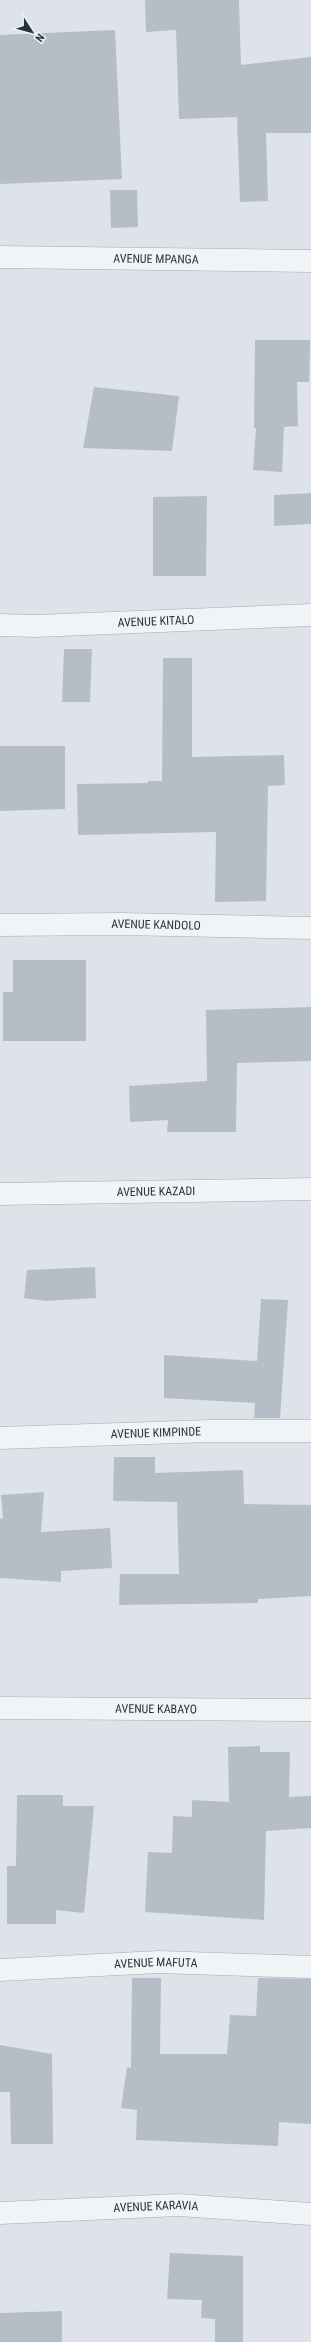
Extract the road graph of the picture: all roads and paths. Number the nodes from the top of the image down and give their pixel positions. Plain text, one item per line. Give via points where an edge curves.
1 (0, 257) edge
2 (311, 261) edge
3 (311, 614) edge
4 (0, 625) edge
5 (0, 925) edge
6 (311, 928) edge
7 (311, 1189) edge
8 (0, 1194) edge
9 (311, 1431) edge
10 (0, 1438) edge
11 (0, 1708) edge
12 (311, 1710) edge
13 (311, 1967) edge
14 (0, 1970) edge
15 (0, 2213) edge
16 (311, 2214) edge

1 - 2 street, AVENUE MPANGA
3 - 4 street, AVENUE KITALO via 36,626
5 - 6 street, AVENUE KANDOLO via 121,924
7 - 8 street, AVENUE KAZADI
9 - 10 street, AVENUE KIMPINDE via 210,1431
11 - 12 street, AVENUE KABAYO
13 - 14 street, AVENUE MAFUTA via 159,1962
15 - 16 street, AVENUE KARAVIA via 178,2205

